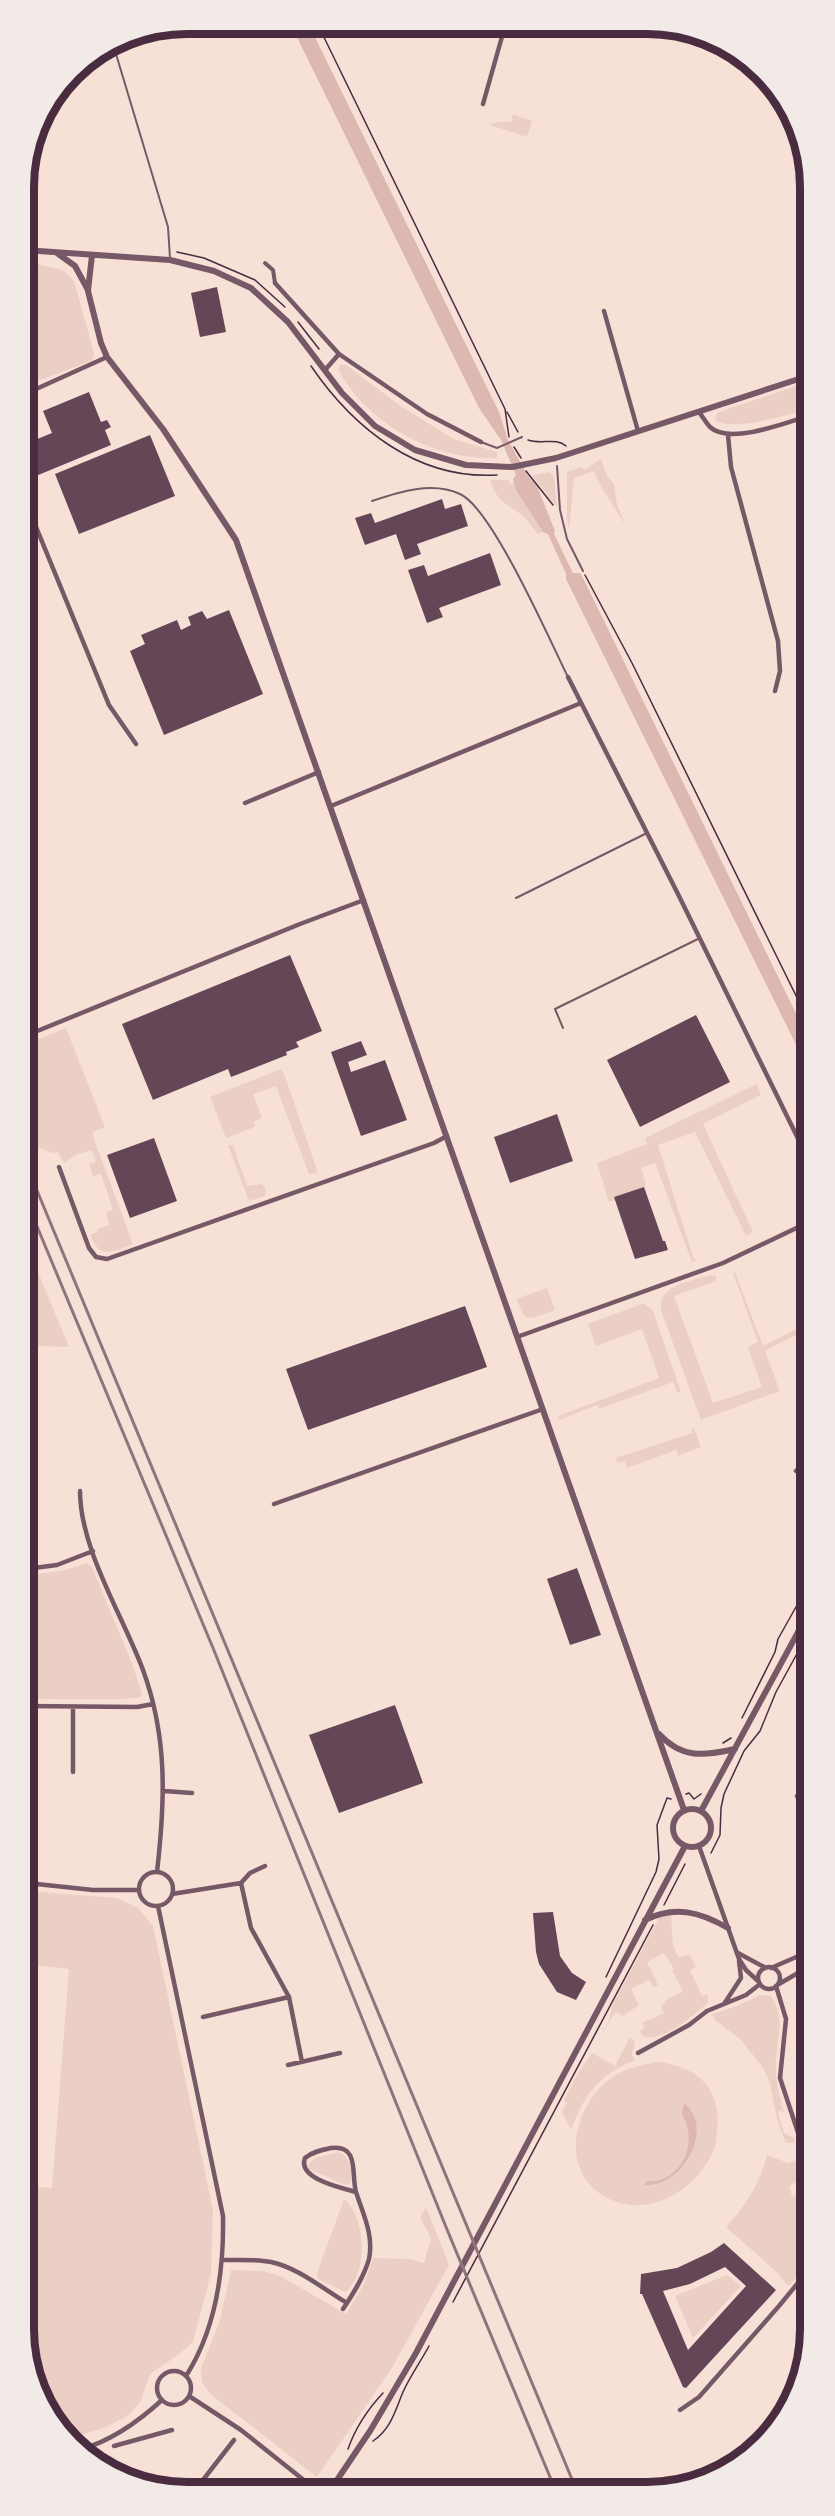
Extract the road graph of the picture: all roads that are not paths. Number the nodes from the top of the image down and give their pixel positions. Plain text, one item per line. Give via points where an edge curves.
1 (503, 34) edge
2 (116, 53) edge
3 (483, 104) dead end
4 (35, 251) edge
5 (57, 253) junction
6 (92, 255) junction
7 (170, 260) junction
8 (265, 263) dead end
9 (275, 283) joint
10 (88, 291) junction
11 (604, 311) dead end
12 (339, 354) junction
13 (107, 357) junction
14 (324, 370) junction
15 (800, 379) edge
16 (35, 390) edge
17 (699, 412) junction
18 (800, 418) edge
19 (638, 431) junction
20 (728, 435) junction
21 (522, 437) road end
22 (481, 442) joint
23 (557, 466) dead end
24 (372, 501) dead end
25 (35, 524) edge
26 (583, 571) road end
27 (568, 677) joint
28 (775, 691) dead end
29 (581, 703) junction
30 (136, 744) dead end
31 (319, 772) junction
32 (245, 803) dead end
33 (331, 806) junction
34 (647, 833) junction
35 (516, 898) dead end
36 (364, 900) junction
37 (700, 938) junction
38 (563, 1028) dead end
39 (35, 1033) edge
40 (447, 1136) junction
41 (800, 1143) edge
42 (59, 1167) dead end
43 (800, 1226) edge
44 (517, 1337) junction
45 (543, 1409) junction
46 (80, 1491) dead end
47 (274, 1504) dead end
48 (93, 1551) junction
49 (34, 1568) edge
50 (800, 1629) edge
51 (153, 1704) junction
52 (34, 1706) edge
53 (74, 1707) junction
54 (657, 1731) junction
55 (735, 1749) junction
56 (73, 1772) dead end
57 (164, 1791) junction
58 (192, 1793) dead end
59 (797, 1796) dead end
60 (800, 1802) edge
61 (684, 1810) junction
62 (701, 1811) junction
63 (685, 1846) junction
64 (699, 1846) junction
65 (265, 1866) dead end
66 (157, 1872) junction
67 (241, 1883) junction
68 (34, 1884) edge
69 (139, 1890) junction
70 (172, 1894) junction
71 (158, 1906) junction
72 (645, 1920) junction
73 (728, 1928) junction
74 (800, 1955) edge
75 (738, 1956) junction
76 (768, 1968) junction
77 (800, 1972) edge
78 (759, 1982) junction
79 (777, 1985) junction
80 (289, 1997) junction
81 (724, 2004) junction
82 (203, 2017) dead end
83 (340, 2053) dead end
84 (638, 2053) dead end
85 (302, 2062) junction
86 (288, 2065) dead end
87 (800, 2139) edge
88 (356, 2192) junction
89 (223, 2260) junction
90 (800, 2280) edge
91 (347, 2303) junction
92 (343, 2308) dead end
93 (186, 2376) junction
94 (189, 2396) junction
95 (162, 2400) junction
96 (680, 2410) dead end
97 (129, 2427) junction
98 (172, 2430) dead end
99 (137, 2440) junction
100 (234, 2440) dead end
101 (114, 2446) dead end
102 (92, 2447) edge
103 (202, 2481) edge
104 (305, 2481) edge
105 (336, 2481) edge

1 - 3 street
2 - 7 lane via 168,227
4 - 5 street
5 - 6 street
5 - 10 street via 75,266
6 - 7 street
6 - 10 street
7 - 14 street via 251,288 271,304
8 - 9 street via 273,270
9 - 12 street
10 - 13 street
11 - 19 street
12 - 14 street
12 - 22 street via 427,414
13 - 16 street
13 - 31 street via 163,429 236,540
14 - 19 street via 353,406 387,434 415,450 446,460 492,468 512,467 537,463
15 - 17 street
17 - 19 street
17 - 20 street via 711,429
18 - 20 street
20 - 28 street via 731,466 778,641 780,671
21 - 22 lane via 497,448
23 - 26 lane via 567,540
24 - 27 lane via 402,491 437,488 467,497 495,533
25 - 30 street via 109,705
27 - 29 street
29 - 33 street
29 - 34 street
31 - 32 street
31 - 33 street
33 - 36 street
34 - 35 lane
34 - 37 street
36 - 39 street
36 - 40 street
37 - 38 lane via 555,1009
37 - 41 street
40 - 42 street via 105,1260 89,1248
40 - 44 street
43 - 44 street via 723,1263
44 - 45 street
45 - 47 street
45 - 54 street
46 - 48 street via 81,1516
48 - 49 street via 57,1565
48 - 51 street
50 - 55 street
51 - 53 street
51 - 57 street via 163,1755
52 - 53 street
53 - 56 street
54 - 55 street via 678,1750 689,1753 707,1755
54 - 61 street
55 - 62 street
57 - 58 street
57 - 66 street
59 - 60 street
61 - 62 street
61 - 63 street via 675,1819 673,1832
62 - 64 street via 710,1820 711,1833
63 - 64 street
63 - 72 street
64 - 73 street
65 - 67 street via 250,1872
66 - 69 street via 146,1875
66 - 70 street via 170,1879
67 - 70 street
67 - 80 street via 251,1929
68 - 69 street via 84,1890
69 - 71 street via 147,1904
70 - 71 street
71 - 89 street via 223,2216
72 - 73 street via 673,1910 691,1912
72 - 105 street via 397,2387
73 - 75 street
74 - 76 street
75 - 76 street
75 - 78 street
75 - 81 street via 741,1978
76 - 78 street via 759,1974
76 - 79 street via 778,1974
77 - 79 street
78 - 79 street via 767,1989
78 - 81 street via 746,1995
79 - 87 street via 786,2019 780,2078
80 - 82 street
80 - 85 street
81 - 84 street
83 - 85 street
85 - 86 street
88 - 88 street via 308,2174 305,2158 315,2152 344,2148 351,2155
88 - 91 street via 365,2212 369,2259
89 - 91 street via 279,2264
89 - 93 street via 214,2310
90 - 96 street via 699,2397
91 - 92 street
93 - 94 street via 191,2385
93 - 95 street via 175,2371 164,2374 157,2389
94 - 95 street via 177,2404
94 - 104 street via 241,2430
95 - 97 street
97 - 99 street
97 - 102 street
98 - 99 street
99 - 101 street
100 - 103 street

